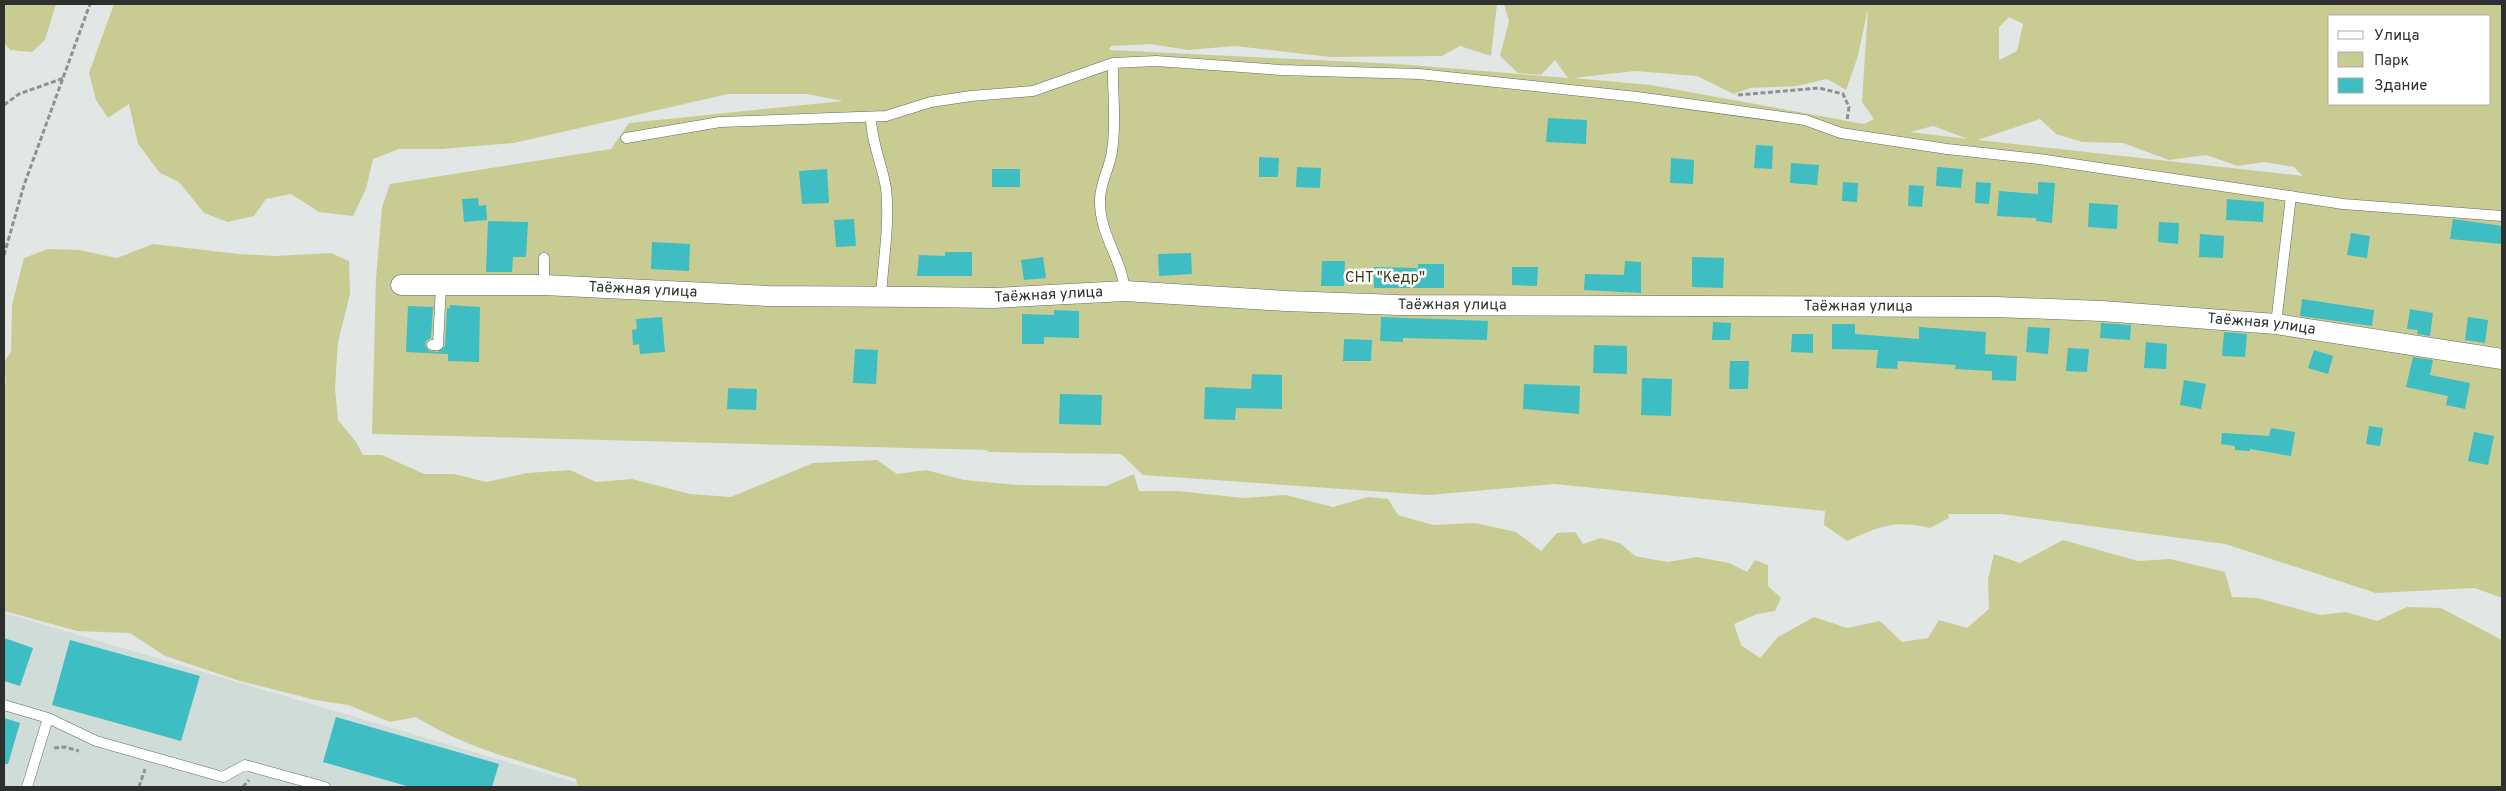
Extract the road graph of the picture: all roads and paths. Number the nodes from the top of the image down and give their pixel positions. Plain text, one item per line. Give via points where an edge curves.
1 (90, 4) edge
2 (1113, 62) junction
3 (64, 78) junction
4 (1735, 95) dead end
5 (4, 105) edge
6 (871, 117) junction
7 (1841, 133) junction
8 (626, 138) dead end
9 (2291, 196) junction
10 (2502, 216) edge
11 (4, 255) edge
12 (544, 258) dead end
13 (401, 285) dead end
14 (441, 285) junction
15 (544, 285) junction
16 (1125, 292) junction
17 (881, 296) junction
18 (2276, 324) junction
19 (432, 345) dead end
20 (2502, 359) edge
21 (4, 705) edge
22 (48, 718) junction
23 (48, 751) dead end
24 (83, 752) dead end
25 (136, 767) dead end
26 (154, 772) dead end
27 (225, 782) edge
28 (28, 787) edge
29 (325, 787) edge

1 - 3 path
2 - 6 lane via 1032,91 947,100
2 - 7 lane via 1156,61 1281,70 1418,74 1764,113 1805,120
2 - 16 lane via 1112,152 1100,200 1104,232 1123,274
3 - 5 path via 19,94
3 - 11 path via 24,185
4 - 7 path via 1819,88 1843,94 1849,106
6 - 8 lane via 720,122
6 - 17 lane via 871,133 886,187 888,216
7 - 9 lane
9 - 10 lane via 2344,204
9 - 18 lane
12 - 15 lane
13 - 14 street, Таёжная улица
14 - 15 street, Таёжная улица
14 - 19 lane via 438,345
15 - 17 street, Таёжная улица via 768,296
16 - 17 street, Таёжная улица via 994,298
16 - 18 street, Таёжная улица via 1398,305 1996,306
18 - 20 street, Таёжная улица
21 - 22 lane
22 - 27 lane via 96,741
22 - 28 lane
23 - 24 path via 65,747
25 - 26 path
27 - 29 lane via 245,765

